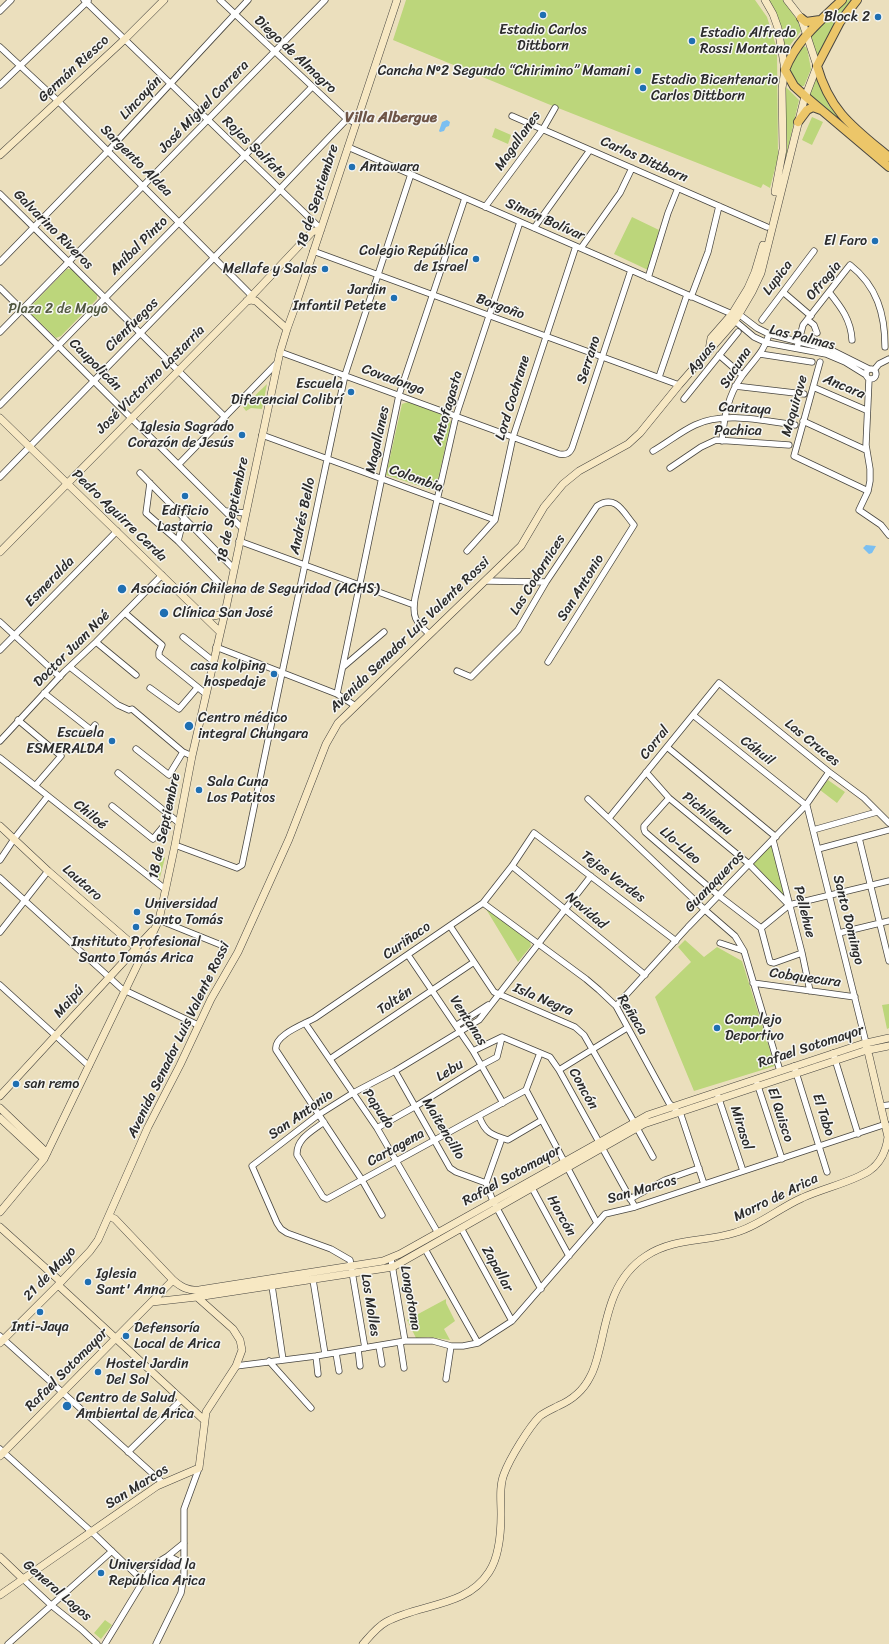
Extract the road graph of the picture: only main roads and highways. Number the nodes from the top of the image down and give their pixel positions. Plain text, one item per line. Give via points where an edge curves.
1 (164, 0) edge
2 (397, 0) edge
3 (766, 0) edge
4 (787, 0) edge
5 (842, 0) edge
6 (857, 0) edge
7 (801, 18) junction
8 (821, 20) junction
9 (807, 34) junction
10 (817, 66) junction
11 (785, 70) junction
12 (805, 96) junction
13 (824, 111) junction
14 (798, 122) junction
15 (0, 156) edge
16 (889, 157) edge
17 (889, 167) edge
18 (321, 229) junction
19 (250, 299) junction
20 (287, 329) junction
21 (709, 350) junction
22 (0, 418) edge
23 (67, 483) junction
24 (0, 552) edge
25 (201, 612) junction
26 (224, 614) junction
27 (220, 632) junction
28 (0, 826) edge
29 (158, 923) junction
30 (136, 948) junction
31 (139, 964) junction
32 (889, 1038) edge
33 (867, 1046) junction
34 (889, 1046) edge
35 (796, 1069) junction
36 (757, 1082) junction
37 (718, 1095) junction
38 (0, 1096) edge
39 (885, 1106) edge
40 (0, 1108) edge
41 (0, 1118) edge
42 (635, 1125) junction
43 (46, 1156) junction
44 (566, 1165) junction
45 (0, 1212) edge
46 (109, 1216) junction
47 (0, 1227) edge
48 (173, 1280) junction
49 (59, 1284) junction
50 (203, 1290) junction
51 (198, 1297) junction
52 (152, 1302) junction
53 (1, 1339) edge
54 (117, 1339) junction
55 (204, 1420) junction
56 (1, 1452) edge
57 (0, 1557) edge
58 (23, 1579) junction
59 (0, 1596) edge
60 (363, 1644) edge

1 - 15 main road, Germán Riesco
2 - 18 main road, 18 de Septiembre
3 - 11 main road, Avenida Senador Luis Valente Rossi via 778,28
4 - 7 main road
5 - 8 main road
6 - 10 main road via 840,22
7 - 8 main road via 806,22
7 - 9 main road
8 - 9 main road
9 - 10 main road
9 - 11 main road
10 - 12 main road, Avenida Senador Luis Valente Rossi
10 - 16 main road via 825,89 839,112 848,123
11 - 12 main road via 794,86
11 - 21 main road, Avenida Senador Luis Valente Rossi via 782,88 783,150 778,184 755,272 732,314 711,338
12 - 13 main road
12 - 14 main road, Avenida Senador Luis Valente Rossi
13 - 14 main road via 813,107 807,110
13 - 17 main road
14 - 21 main road, Avenida Senador Luis Valente Rossi via 761,273 738,318
18 - 19 main road, José Victorino Lastarria via 312,232
18 - 20 main road, 18 de Septiembre
19 - 20 main road, Sargento Aldea via 258,302
19 - 23 main road, José Victorino Lastarria
20 - 26 main road, 18 de Septiembre via 277,363
21 - 46 main road, Avenida Senador Luis Valente Rossi via 646,427 634,439 563,484 547,503 521,546 338,723 326,744 280,859 238,952 198,1025 148,1127
22 - 23 main road, Pedro Aguirre Cerda
23 - 24 main road, José Victorino Lastarria
23 - 25 main road, Pedro Aguirre Cerda
25 - 26 main road via 210,616
25 - 27 main road, Pedro Aguirre Cerda
26 - 27 main road, 18 de Septiembre
27 - 29 main road, 18 de Septiembre
28 - 30 main road, Lautaro
29 - 30 main road, Maipú
29 - 31 main road, 18 de Septiembre
30 - 31 main road
30 - 38 main road, Maipú
31 - 43 main road, 18 de Septiembre
32 - 33 main road, Rafael Sotomayor
33 - 34 main road, Rafael Sotomayor
33 - 35 main road, Rafael Sotomayor
33 - 39 main road, Morro de Arica
35 - 36 main road, Rafael Sotomayor
35 - 36 main road, Rafael Sotomayor via 780,1071
36 - 37 main road, Rafael Sotomayor
37 - 42 main road, Rafael Sotomayor
37 - 42 main road, Rafael Sotomayor via 673,1106
39 - 60 main road, Morro de Arica via 888,1137 886,1149 881,1159 868,1171 800,1198 746,1230 674,1243 645,1256 632,1267 609,1307 591,1376 576,1396 541,1415 506,1470 501,1488 496,1558 490,1572 470,1591 451,1601 385,1623
40 - 43 main road
41 - 43 main road
42 - 44 main road, Rafael Sotomayor
43 - 45 main road, 18 de Septiembre
44 - 50 main road, Rafael Sotomayor via 494,1201 391,1259
44 - 51 main road, Rafael Sotomayor via 532,1188 393,1267
46 - 48 main road via 115,1219
46 - 49 main road, 21 de Mayo via 92,1249
47 - 49 main road
48 - 50 main road, Rafael Sotomayor via 186,1289
48 - 52 main road, Rafael Sotomayor
49 - 53 main road, 21 de Mayo
49 - 54 main road
50 - 51 main road via 198,1292
51 - 52 main road, Rafael Sotomayor
51 - 55 main road via 233,1329 242,1345 236,1366 208,1409
52 - 54 main road, Rafael Sotomayor
54 - 55 main road
54 - 56 main road, Rafael Sotomayor
55 - 58 main road, San Marcos via 199,1468 162,1483
57 - 58 main road, General Lagos
58 - 59 main road, San Marcos

